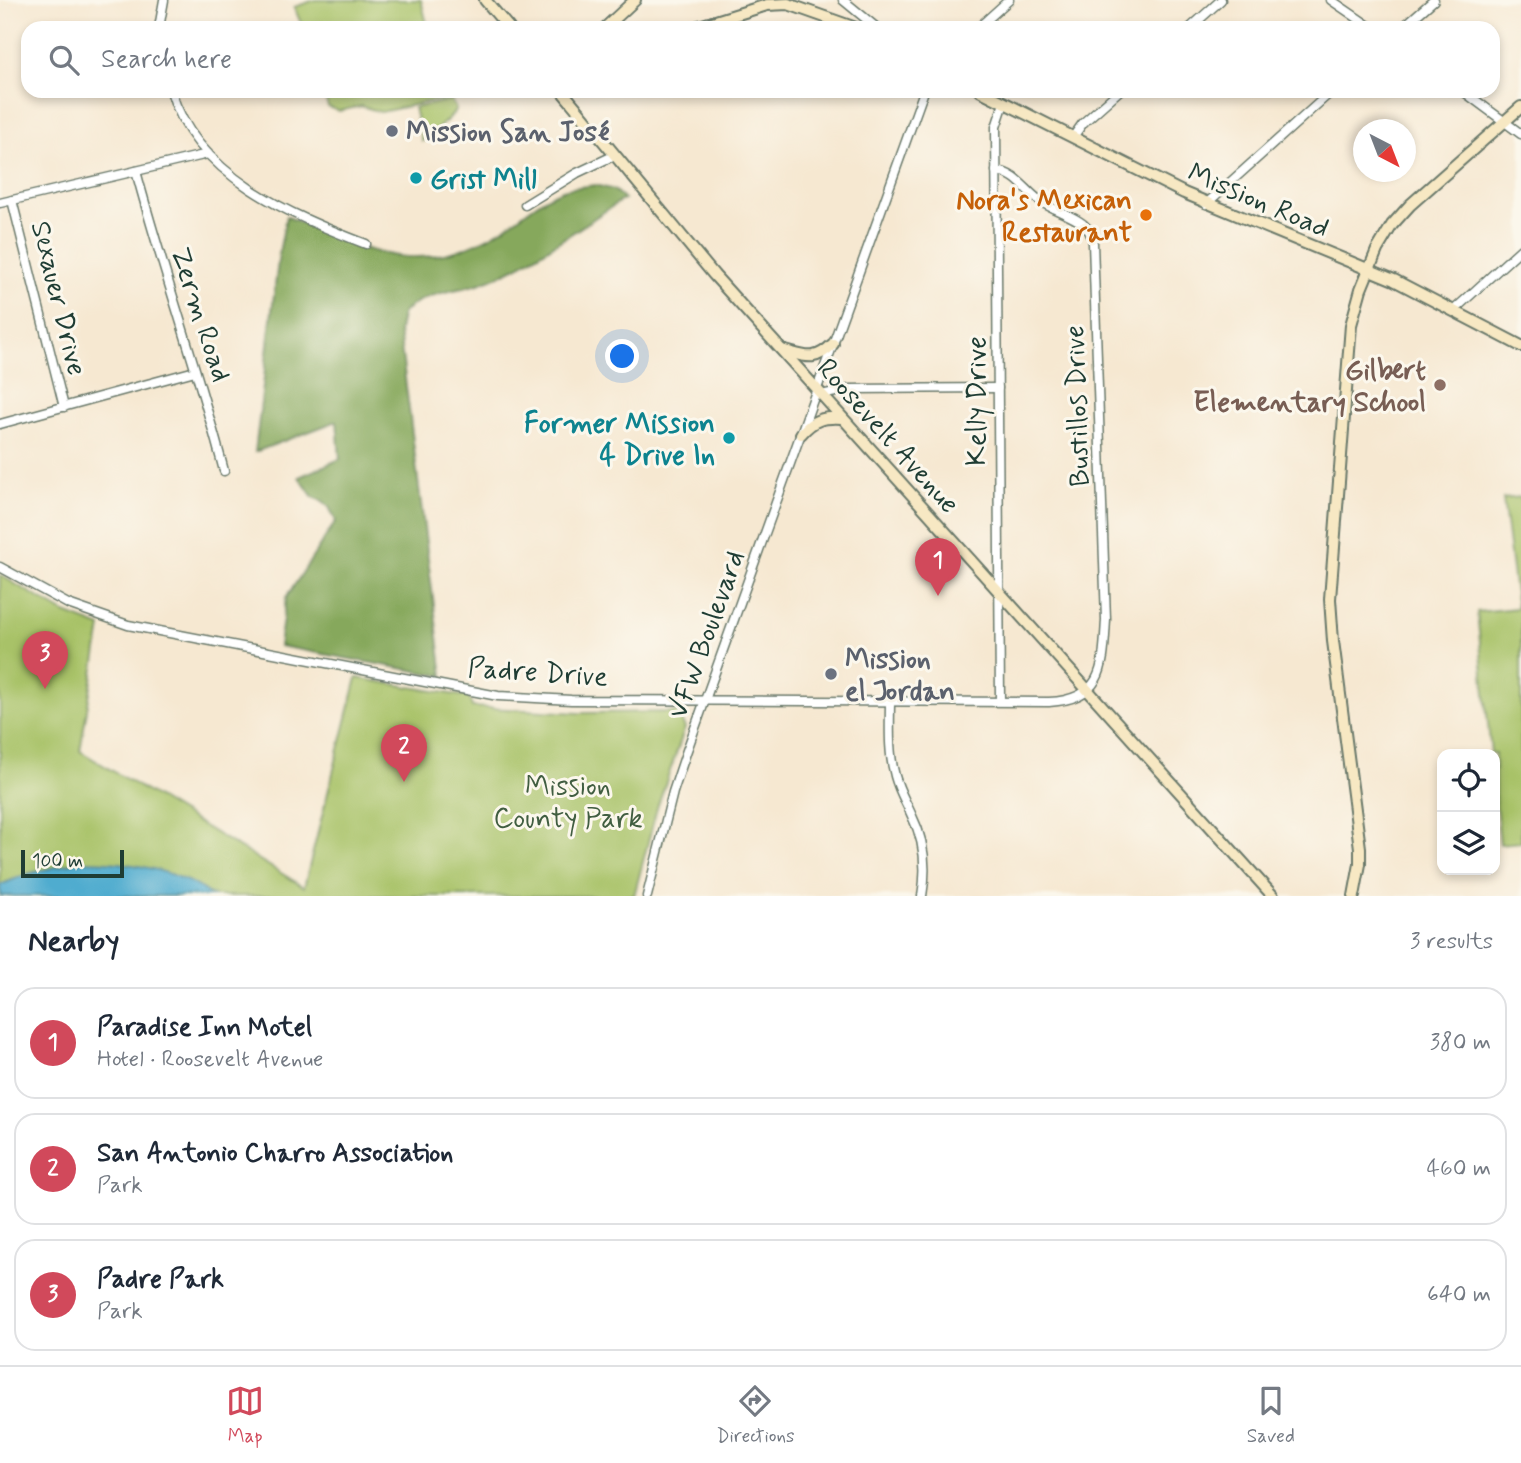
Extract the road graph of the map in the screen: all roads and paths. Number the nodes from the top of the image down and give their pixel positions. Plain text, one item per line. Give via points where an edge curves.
1 (164, 0) edge
2 (485, 0) edge
3 (635, 0) edge
4 (842, 0) edge
5 (1009, 0) edge
6 (1221, 0) edge
7 (1331, 0) edge
8 (1434, 0) edge
9 (799, 4) edge
10 (160, 21) edge
11 (503, 21) edge
12 (612, 21) edge
13 (716, 21) edge
14 (839, 21) edge
15 (868, 21) edge
16 (986, 21) edge
17 (1198, 21) edge
18 (1362, 21) edge
19 (1410, 21) edge
20 (174, 98) edge
21 (568, 98) edge
22 (921, 98) edge
23 (994, 98) edge
24 (1111, 98) edge
25 (1324, 98) edge
26 (1473, 98) edge
27 (1004, 103) junction
28 (1521, 107) edge
29 (1504, 121) junction
30 (1521, 134) edge
31 (1073, 137) junction
32 (208, 154) junction
33 (615, 155) junction
34 (136, 171) junction
35 (996, 171) junction
36 (12, 200) junction
37 (0, 203) edge
38 (1206, 204) junction
39 (525, 205) dead end
40 (366, 244) dead end
41 (1521, 249) edge
42 (1369, 270) junction
43 (1454, 310) junction
44 (833, 344) junction
45 (1521, 346) edge
46 (781, 350) junction
47 (195, 371) junction
48 (998, 388) junction
49 (819, 392) junction
50 (64, 407) junction
51 (842, 418) junction
52 (0, 424) edge
53 (801, 434) junction
54 (224, 471) dead end
55 (0, 566) edge
56 (999, 589) junction
57 (1089, 690) junction
58 (706, 700) junction
59 (890, 700) junction
60 (1000, 700) junction
61 (647, 896) edge
62 (922, 896) edge
63 (1273, 896) edge
64 (1354, 896) edge

1 - 10 street
2 - 11 main road
3 - 12 main road
4 - 15 street
5 - 16 street
6 - 17 street
7 - 18 street
8 - 19 street
9 - 13 main road via 767,5
9 - 14 main road
20 - 32 street via 183,122
21 - 33 main road, Roosevelt Avenue
22 - 44 street, VFW Boulevard
23 - 27 main road, Mission Road
24 - 31 street
25 - 38 street
26 - 29 street
27 - 31 main road, Mission Road
27 - 35 street, Kelly Drive via 996,127
28 - 29 main road
29 - 30 street
29 - 42 main road via 1399,216
31 - 38 main road, Mission Road
32 - 34 street
32 - 40 street via 264,198
33 - 39 street
33 - 46 main road, Roosevelt Avenue
34 - 36 street
34 - 47 street, Zerm Road
35 - 48 street, Kelly Drive
35 - 57 street, Bustillos Drive via 1013,176 1037,199 1083,224 1092,235 1106,620 1100,673
36 - 37 street
36 - 50 street, Sexauer Drive
38 - 42 main road, Mission Road
41 - 43 street
42 - 43 main road, Mission Road
42 - 64 main road via 1351,325 1330,598 1360,848
43 - 45 main road, Mission Road
44 - 46 main road via 812,357
44 - 49 street, VFW Boulevard
46 - 49 main road, Roosevelt Avenue
47 - 50 street
47 - 54 street, Zerm Road
48 - 49 street
48 - 56 street, Kelly Drive
49 - 51 main road, Roosevelt Avenue
49 - 53 street, VFW Boulevard
50 - 52 street
51 - 53 main road via 814,420
51 - 56 main road, Roosevelt Avenue
53 - 58 street, VFW Boulevard
55 - 58 street, Padre Drive via 68,604 128,625 481,693 571,700
56 - 57 main road, Roosevelt Avenue
56 - 60 street, Kelly Drive
57 - 60 street, Padre Drive via 1060,701
57 - 63 main road, Roosevelt Avenue
58 - 59 street, Padre Drive
58 - 61 street, VFW Boulevard via 673,792
59 - 60 street, Padre Drive
59 - 62 street via 895,776 925,857

